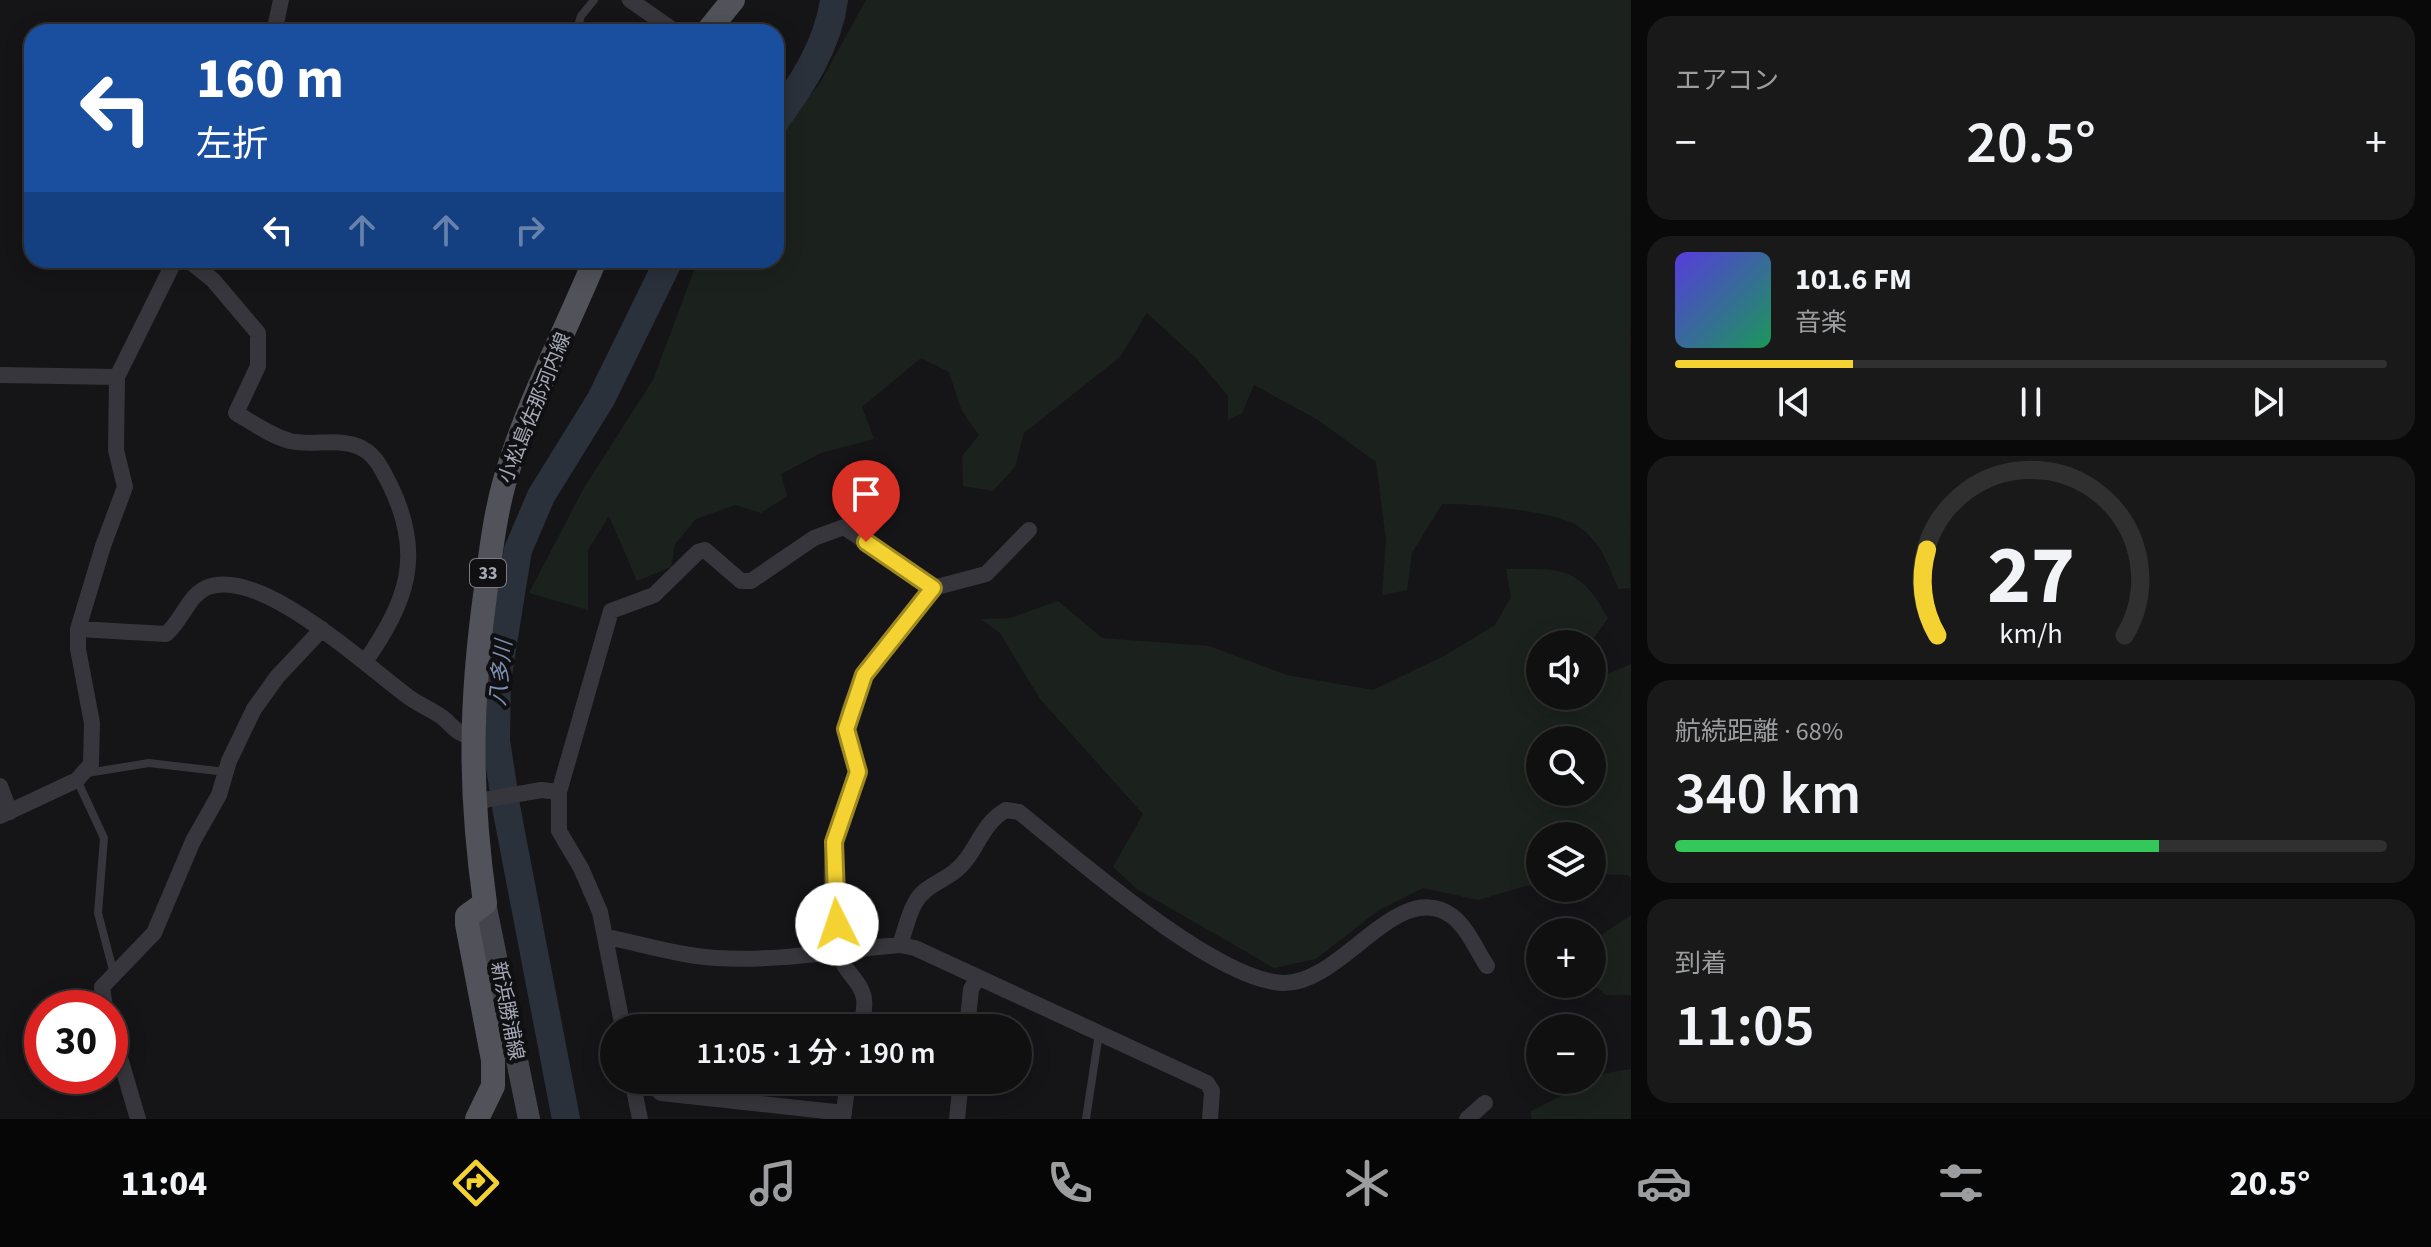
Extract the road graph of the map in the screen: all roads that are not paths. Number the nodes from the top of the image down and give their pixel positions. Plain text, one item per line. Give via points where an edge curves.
1 (281, 0) edge
2 (594, 0) edge
3 (630, 0) edge
4 (733, 0) edge
5 (276, 24) edge
6 (578, 24) edge
7 (664, 24) edge
8 (714, 24) edge
9 (171, 268) edge
10 (199, 268) edge
11 (592, 268) edge
12 (0, 375) edge
13 (117, 377) junction
14 (1029, 530) dead end
15 (933, 588) junction
16 (78, 629) junction
17 (322, 629) junction
18 (365, 662) junction
19 (471, 737) junction
20 (226, 772) junction
21 (82, 777) junction
22 (0, 786) edge
23 (559, 792) junction
24 (478, 801) junction
25 (5, 814) edge
26 (485, 903) junction
27 (607, 937) junction
28 (900, 945) junction
29 (839, 954) junction
30 (1487, 966) dead end
31 (114, 974) junction
32 (977, 979) junction
33 (102, 990) edge
34 (621, 1014) edge
35 (861, 1014) edge
36 (968, 1014) edge
37 (1099, 1033) junction
38 (128, 1085) edge
39 (635, 1094) edge
40 (669, 1094) edge
41 (846, 1094) edge
42 (960, 1094) edge
43 (1485, 1103) dead end
44 (844, 1116) edge
45 (138, 1119) edge
46 (477, 1119) edge
47 (529, 1119) edge
48 (640, 1119) edge
49 (957, 1119) edge
50 (1086, 1119) edge
51 (1210, 1119) edge
52 (1467, 1119) edge

1 - 5 street
2 - 6 lane
3 - 7 street
4 - 8 main road
9 - 13 street
10 - 18 street via 258,333 258,366 236,413 292,442 340,443 368,451 379,462 406,518 410,543 400,599 388,629
11 - 19 main road, 小松島佐那河内線 / 33 via 505,479 477,651
12 - 13 street
13 - 16 street via 116,450 125,487
14 - 15 street via 986,574
15 - 23 street via 844,527 814,538 751,581 741,581 705,550 698,552 654,595 611,611
15 - 29 street via 864,675 846,729 858,772 834,842
16 - 17 street via 166,634 193,598 218,585 273,600
16 - 21 street via 92,723 91,764
17 - 18 street
17 - 20 street via 254,709
18 - 19 street via 461,735
19 - 24 main road, 小松島佐那河内線 / 33
20 - 21 lane via 149,763
20 - 31 street via 154,933
21 - 25 street
21 - 31 lane via 104,838 98,913
22 - 25 street
23 - 24 street
23 - 27 street via 559,831 581,868
24 - 26 main road, 小松島佐那河内線 / 33
26 - 46 main road via 467,916 493,1060 493,1086
26 - 47 main road, 新浜勝浦線
27 - 29 street via 712,958
27 - 34 street
28 - 29 street
28 - 30 street via 923,891 955,872 985,826 1006,810 1019,812 1124,897 1257,979 1301,982 1321,974 1395,916 1426,908 1455,918
28 - 32 street
29 - 35 street via 861,983
31 - 33 street
32 - 36 street
32 - 37 street
37 - 50 lane
37 - 51 street via 1207,1083 1212,1091
38 - 45 street
39 - 48 street
40 - 44 street
41 - 44 street
42 - 49 street
43 - 52 street

